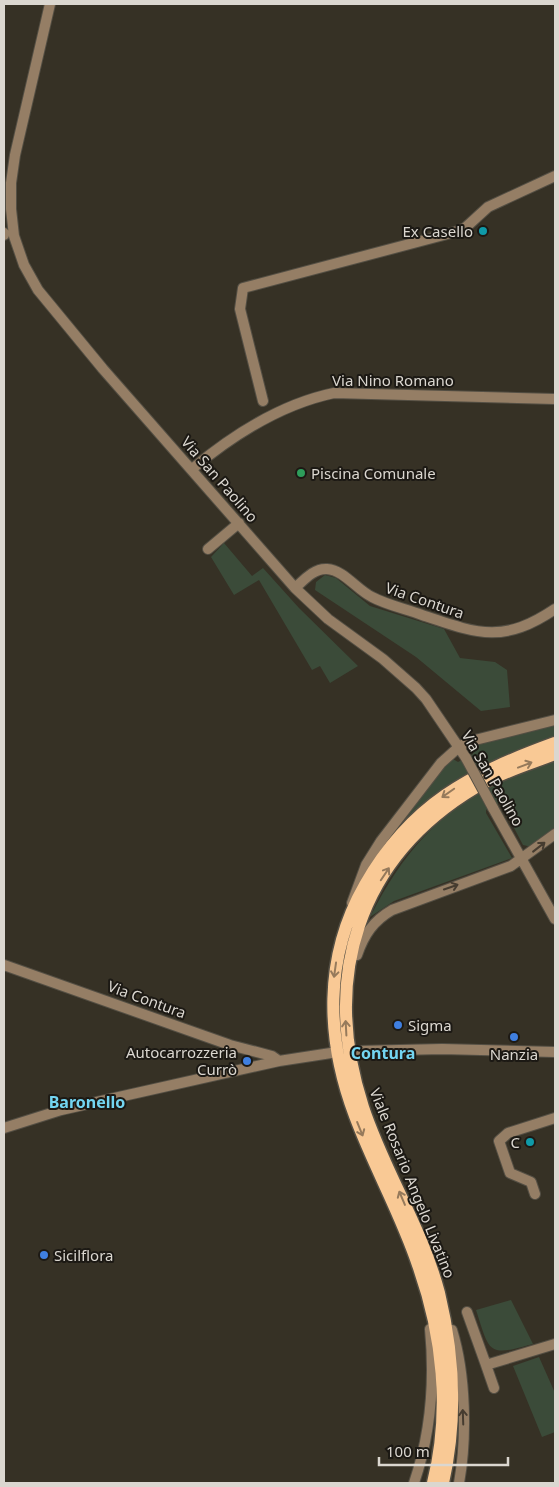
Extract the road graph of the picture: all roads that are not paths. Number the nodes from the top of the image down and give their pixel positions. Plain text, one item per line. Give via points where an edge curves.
1 (50, 4) edge
2 (555, 176) edge
3 (7, 210) edge
4 (555, 399) edge
5 (264, 401) dead end
6 (192, 469) junction
7 (239, 523) junction
8 (208, 550) dead end
9 (295, 588) junction
10 (555, 609) edge
11 (555, 720) edge
12 (555, 743) edge
13 (460, 746) junction
14 (555, 754) edge
15 (555, 834) edge
16 (522, 860) junction
17 (555, 919) edge
18 (346, 923) junction
19 (4, 966) edge
20 (346, 984) junction
21 (357, 1051) dead end
22 (555, 1052) edge
23 (331, 1053) dead end
24 (279, 1061) junction
25 (555, 1118) edge
26 (4, 1128) edge
27 (535, 1194) dead end
28 (433, 1294) junction
29 (466, 1312) dead end
30 (555, 1344) edge
31 (486, 1365) junction
32 (494, 1388) dead end
33 (414, 1483) edge
34 (433, 1483) edge
35 (443, 1483) edge
36 (459, 1483) edge

1 - 3 street, Via San Paolino via 15,155
2 - 5 street via 488,207 465,228 455,232 243,288 240,309
3 - 6 street, Via San Paolino via 24,265 38,290
4 - 6 street, Via Nino Romano via 334,393 298,402 275,413
6 - 7 street, Via San Paolino
7 - 8 street
7 - 9 street, Via San Paolino
9 - 10 street, Via Contura via 315,572 328,569 372,597 453,626 489,633 516,630
9 - 13 street, Via San Paolino via 328,619 400,672 426,699
11 - 13 street
12 -> 18 main road, Viale Rosario Angelo Livatino via 474,776 419,816 374,870
13 - 16 street, Via San Paolino, bridge
13 - 18 street via 441,763 366,865
20 -> 14 main road, Viale Rosario Angelo Livatino via 356,935 371,897 412,839 441,811 478,786
16 -> 15 street
16 - 17 street, Via San Paolino
20 -> 16 street via 364,938 381,916
18 -> 28 main road, Viale Rosario Angelo Livatino via 333,984 341,1067 354,1114
19 - 24 street, Via Contura
28 -> 20 main road, Viale Rosario Angelo Livatino via 358,1090 347,1036
21 - 22 street
23 - 24 street
24 - 26 street via 61,1110
25 - 27 street via 508,1133 499,1141 510,1173 531,1182
28 - 33 street via 432,1398 428,1435
28 - 34 main road, Viale Rosario Angelo Livatino via 443,1397 443,1428
28 - 35 main road, Viale Rosario Angelo Livatino via 447,1335 453,1397 452,1429
36 -> 28 street via 463,1430 461,1387 453,1334
29 - 31 street
30 - 31 street
31 - 32 street

